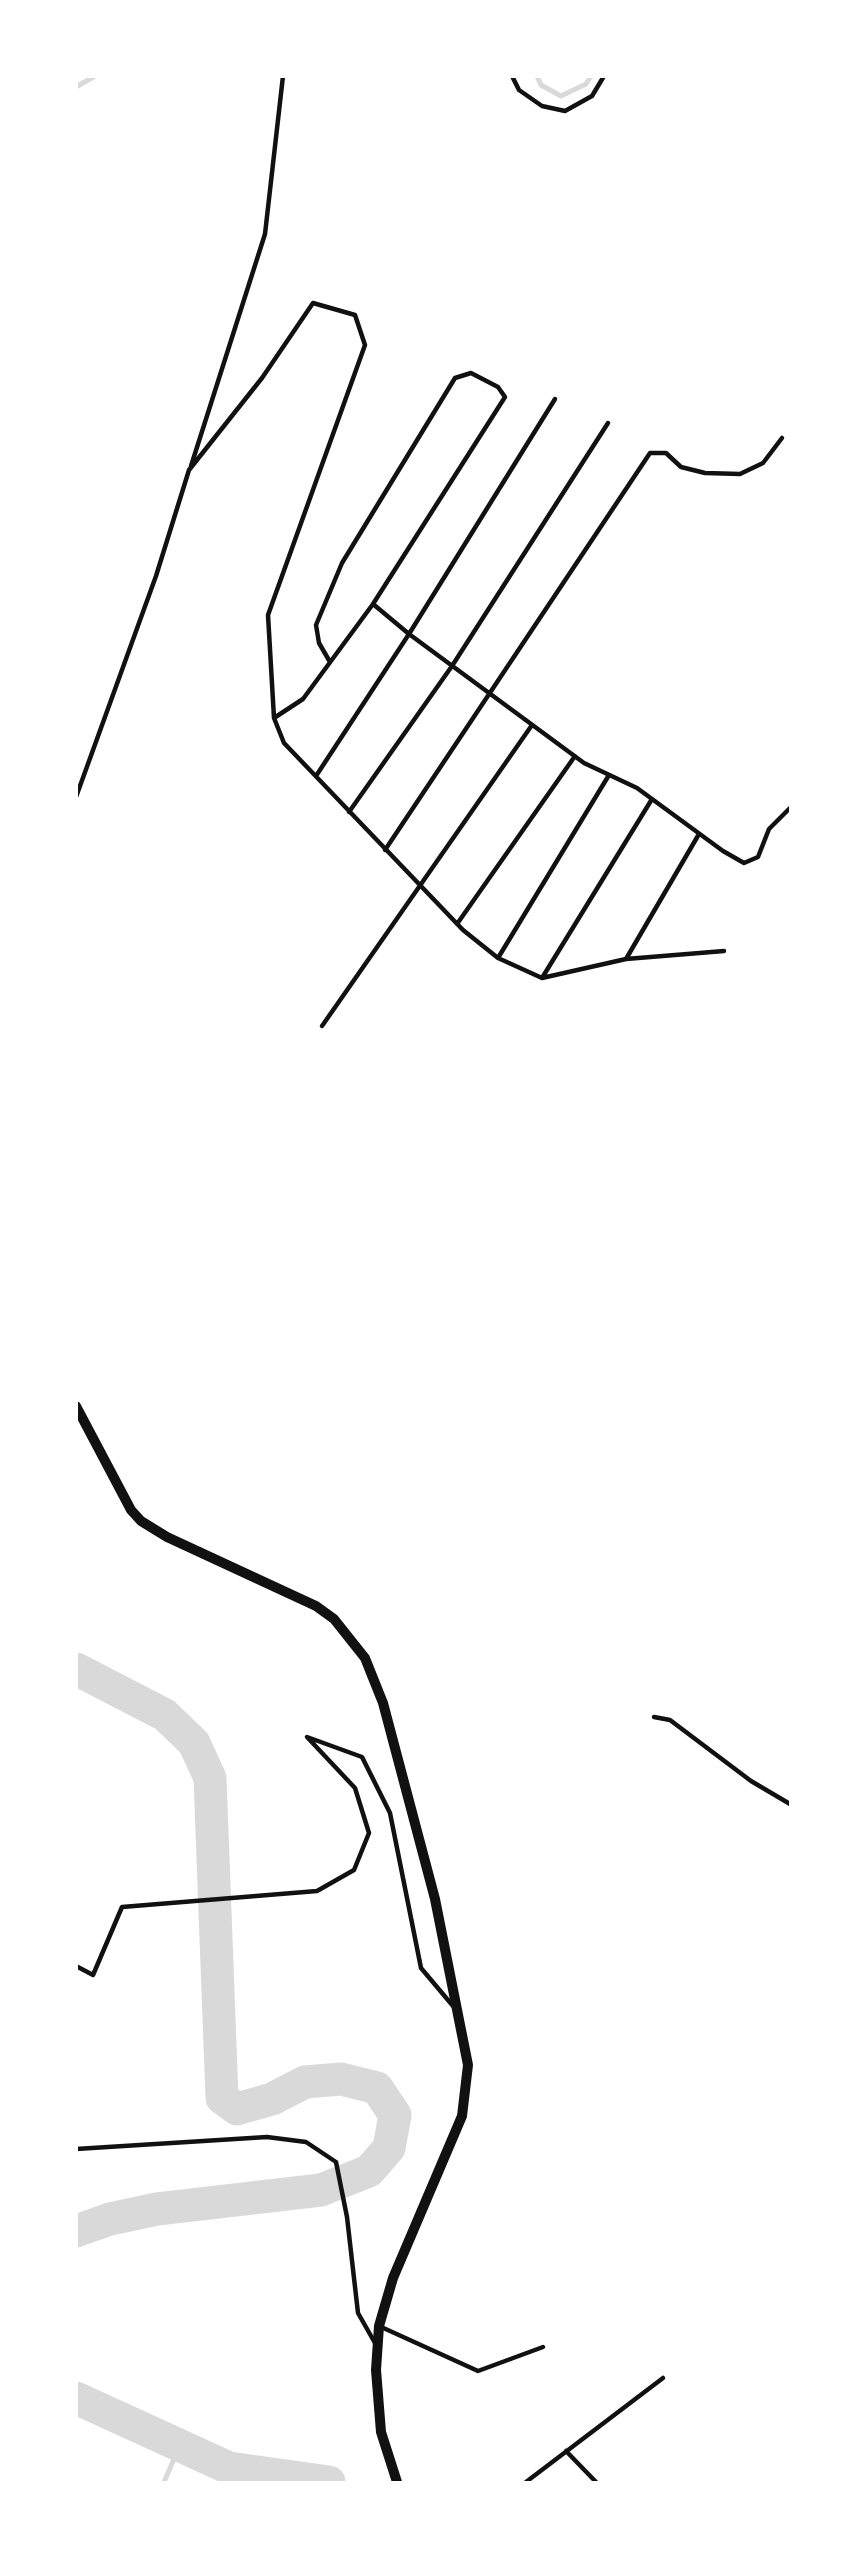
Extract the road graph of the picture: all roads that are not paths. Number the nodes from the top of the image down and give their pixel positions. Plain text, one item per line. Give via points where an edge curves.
1 (283, 76) edge
2 (513, 76) edge
3 (604, 76) edge
4 (555, 399) dead end
5 (608, 423) dead end
6 (782, 438) dead end
7 (189, 470) junction
8 (373, 604) junction
9 (409, 634) junction
10 (330, 662) junction
11 (452, 666) junction
12 (489, 693) junction
13 (274, 718) junction
14 (532, 725) junction
15 (575, 756) junction
16 (609, 775) junction
17 (316, 776) junction
18 (76, 797) edge
19 (652, 799) junction
20 (790, 808) edge
21 (349, 812) junction
22 (699, 834) junction
23 (386, 849) junction
24 (420, 886) junction
25 (457, 924) junction
26 (724, 951) dead end
27 (498, 958) junction
28 (626, 958) junction
29 (542, 978) junction
30 (322, 1026) dead end
31 (76, 1406) edge
32 (654, 1718) dead end
33 (790, 1804) edge
34 (76, 1966) edge
35 (457, 2011) junction
36 (76, 2149) edge
37 (379, 2326) junction
38 (377, 2345) junction
39 (543, 2347) dead end
40 (663, 2378) dead end
41 (566, 2451) junction
42 (397, 2482) edge
43 (526, 2482) edge
44 (596, 2482) edge

1 - 7 lane via 265,234
2 - 3 lane via 519,90 534,101 565,111 592,96
4 - 9 lane
5 - 11 lane
6 - 12 lane via 763,463 740,474 705,473 681,467 666,453 650,453
7 - 13 lane via 262,378 313,303 355,315 365,345 268,615
7 - 18 lane via 156,576
8 - 9 lane
8 - 10 lane
8 - 10 lane via 505,397 498,387 471,373 455,378 342,563 316,626 319,643
9 - 11 lane
9 - 17 lane
10 - 13 lane via 303,699
11 - 12 lane
11 - 21 lane
12 - 14 lane
12 - 23 lane
13 - 17 lane via 284,743
14 - 15 lane
14 - 24 lane
15 - 16 lane
15 - 25 lane
16 - 19 lane
16 - 27 lane
17 - 21 lane
19 - 22 lane
19 - 29 lane
20 - 22 lane via 770,829 758,857 744,863
21 - 23 lane
22 - 28 lane
23 - 24 lane
24 - 25 lane
24 - 30 lane
25 - 27 lane
26 - 28 lane
27 - 29 lane
28 - 29 lane
31 - 35 street via 131,1510 141,1521 167,1537 316,1606 356,1643 383,1703 435,1899
32 - 33 lane via 670,1720 751,1781
34 - 35 lane via 93,1975 122,1907 317,1891 354,1870 369,1833 355,1788 307,1737 362,1757 390,1813 421,1968
35 - 37 street via 468,2065 462,2116 393,2278
36 - 38 lane via 267,2137 306,2142 336,2162 358,2313
37 - 38 street
37 - 39 lane via 478,2371
38 - 42 street via 381,2432
40 - 41 lane
41 - 43 lane
41 - 44 lane

